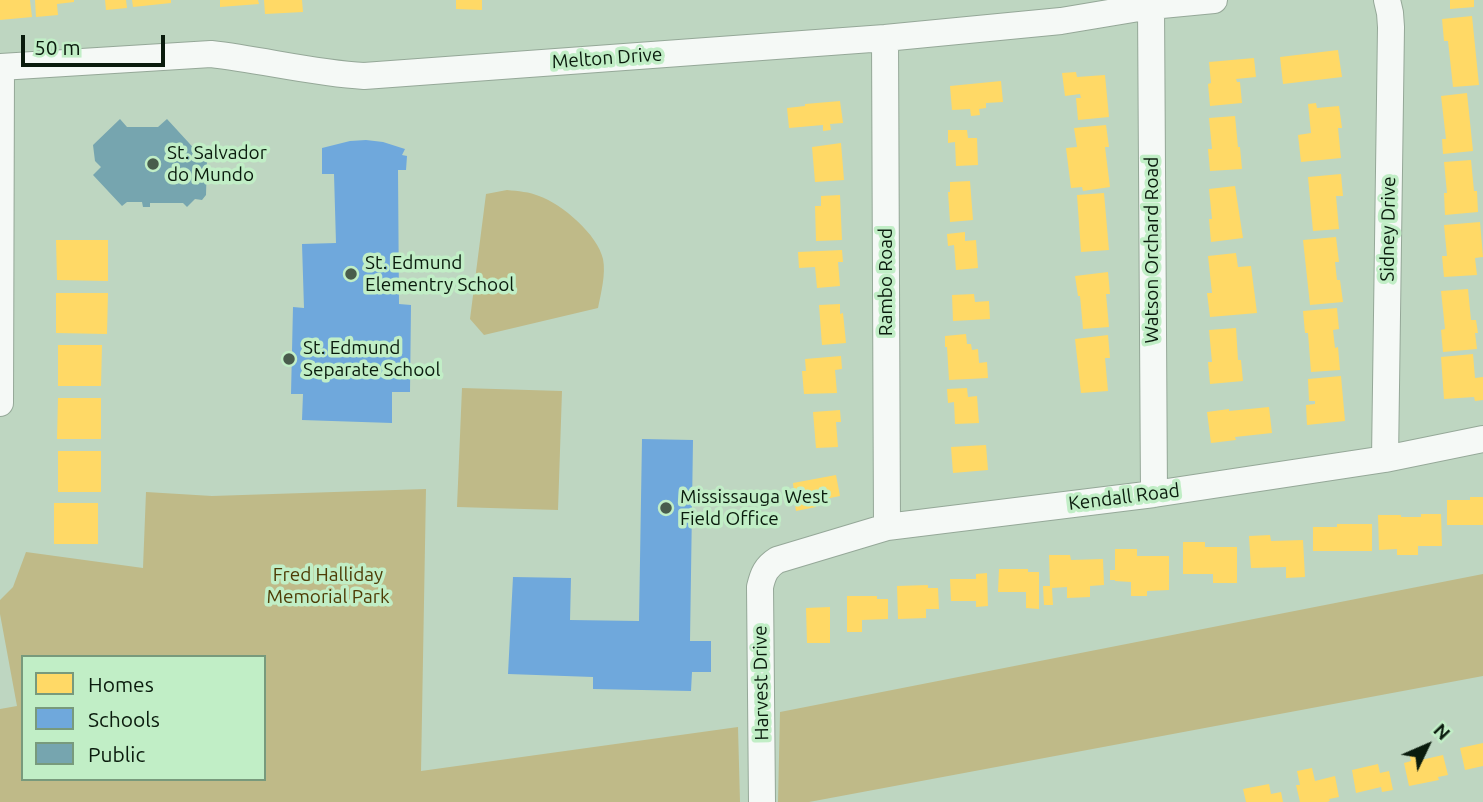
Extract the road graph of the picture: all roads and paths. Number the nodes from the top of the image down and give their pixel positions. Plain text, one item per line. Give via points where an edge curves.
1 (1214, 0) edge
2 (1387, 0) edge
3 (1151, 6) junction
4 (885, 38) junction
5 (1, 67) edge
6 (0, 403) edge
7 (1483, 439) edge
8 (1385, 459) junction
9 (1154, 494) junction
10 (887, 527) junction
11 (768, 566) joint
12 (762, 802) edge

1 - 3 street, Melton Drive
2 - 8 street, Sidney Drive via 1391,27
3 - 4 street, Melton Drive via 1061,21
3 - 9 street, Watson Orchard Road
4 - 5 street, Melton Drive via 364,76 211,54
4 - 10 street, Rambo Road
5 - 6 street
7 - 8 street, Kendall Road
8 - 9 street, Kendall Road
9 - 10 street, Kendall Road
10 - 11 street, Kendall Road
11 - 12 street, Harvest Drive via 760,587

